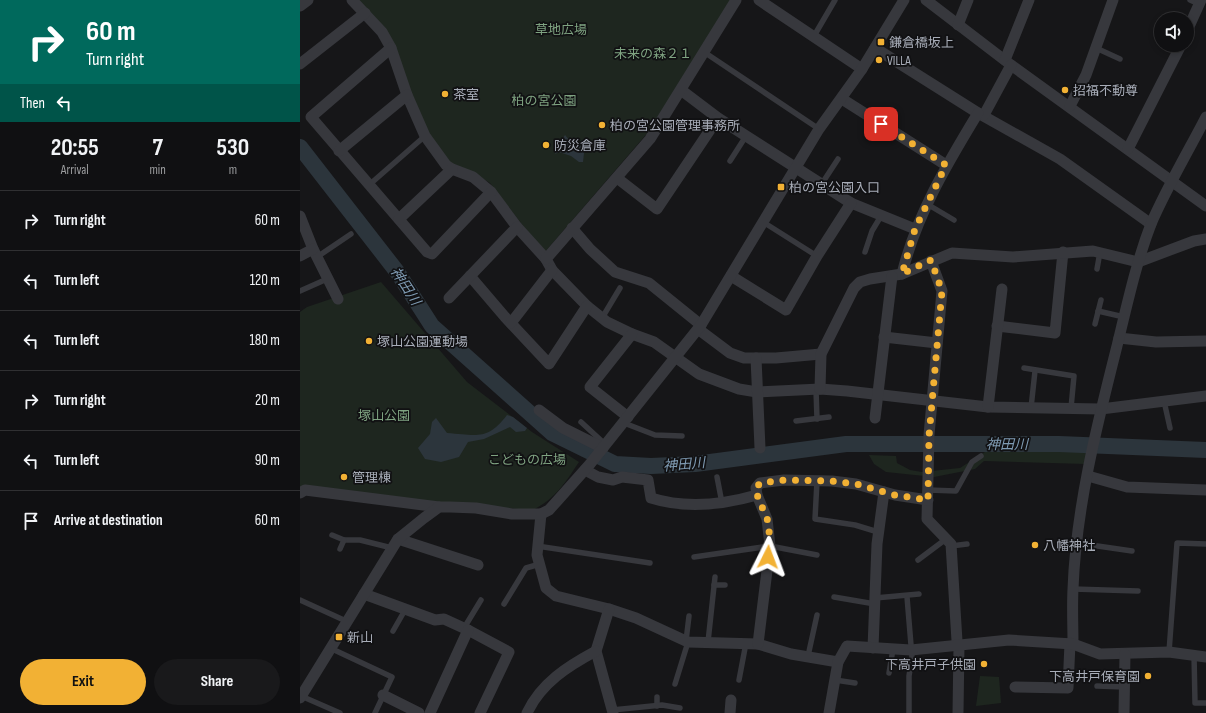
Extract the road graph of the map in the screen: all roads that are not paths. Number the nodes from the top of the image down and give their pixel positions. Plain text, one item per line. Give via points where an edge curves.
1 (352, 0) edge
2 (736, 0) edge
3 (759, 0) edge
4 (835, 0) edge
5 (904, 0) edge
6 (926, 0) edge
7 (968, 0) edge
8 (1029, 0) edge
9 (1113, 0) edge
10 (1196, 1) edge
11 (1193, 12) edge
12 (365, 13) junction
13 (958, 25) junction
14 (814, 36) junction
15 (391, 48) junction
16 (875, 48) junction
17 (1096, 48) junction
18 (704, 52) junction
19 (1176, 52) edge
20 (1120, 59) dead end
21 (1008, 62) junction
22 (300, 64) edge
23 (862, 69) junction
24 (681, 90) junction
25 (406, 95) junction
26 (842, 99) junction
27 (1070, 106) junction
28 (981, 114) junction
29 (718, 118) junction
30 (1205, 124) edge
31 (818, 129) junction
32 (425, 136) junction
33 (746, 136) junction
34 (1128, 149) junction
35 (340, 151) junction
36 (838, 159) dead end
37 (730, 161) dead end
38 (946, 165) junction
39 (795, 168) junction
40 (452, 169) junction
41 (617, 178) junction
42 (1172, 182) junction
43 (821, 184) junction
44 (369, 185) junction
45 (492, 192) junction
46 (851, 203) junction
47 (927, 204) junction
48 (1206, 206) edge
49 (300, 216) edge
50 (881, 216) junction
51 (399, 219) junction
52 (954, 220) dead end
53 (763, 221) junction
54 (1151, 224) junction
55 (517, 227) junction
56 (572, 228) junction
57 (915, 229) junction
58 (351, 234) dead end
59 (1206, 239) edge
60 (865, 252) dead end
61 (1063, 252) junction
62 (1100, 252) junction
63 (315, 253) junction
64 (300, 256) edge
65 (817, 256) junction
66 (546, 259) junction
67 (931, 260) junction
68 (1138, 262) junction
69 (1097, 268) dead end
70 (552, 270) junction
71 (897, 275) junction
72 (470, 276) junction
73 (731, 276) junction
74 (327, 279) junction
75 (620, 288) dead end
76 (1002, 289) dead end
77 (300, 291) edge
78 (449, 298) dead end
79 (338, 299) dead end
80 (1100, 300) dead end
81 (587, 306) junction
82 (1098, 311) junction
83 (1124, 317) junction
84 (602, 318) junction
85 (511, 323) junction
86 (1095, 324) dead end
87 (997, 326) junction
88 (700, 327) junction
89 (632, 334) junction
90 (884, 336) junction
91 (1119, 338) junction
92 (1206, 341) edge
93 (937, 343) junction
94 (821, 354) junction
95 (677, 357) junction
96 (756, 358) junction
97 (1024, 368) dead end
98 (1035, 371) junction
99 (818, 390) junction
100 (757, 392) junction
101 (878, 394) junction
102 (1206, 396) edge
103 (932, 401) junction
104 (1164, 401) junction
105 (988, 407) junction
106 (1031, 408) junction
107 (1070, 408) junction
108 (1101, 409) junction
109 (539, 410) dead end
110 (829, 417) dead end
111 (875, 418) dead end
112 (817, 419) junction
113 (626, 420) junction
114 (796, 421) dead end
115 (581, 422) dead end
116 (1170, 428) dead end
117 (682, 436) dead end
118 (604, 448) junction
119 (760, 448) dead end
120 (980, 456) dead end
121 (585, 470) junction
122 (1088, 476) junction
123 (717, 477) dead end
124 (817, 481) junction
125 (1206, 490) edge
126 (884, 492) junction
127 (300, 493) edge
128 (757, 495) junction
129 (928, 495) junction
130 (722, 503) junction
131 (439, 507) junction
132 (540, 514) junction
133 (878, 532) junction
134 (332, 535) dead end
135 (344, 540) junction
136 (949, 542) junction
137 (1077, 543) junction
138 (395, 544) junction
139 (967, 544) dead end
140 (1206, 544) edge
141 (537, 546) junction
142 (770, 546) junction
143 (340, 549) dead end
144 (1132, 551) dead end
145 (817, 555) dead end
146 (694, 557) dead end
147 (918, 560) dead end
148 (650, 563) dead end
149 (540, 564) junction
150 (478, 565) dead end
151 (715, 577) dead end
152 (714, 585) junction
153 (725, 585) dead end
154 (1073, 589) junction
155 (1138, 591) dead end
156 (364, 594) junction
157 (919, 594) dead end
158 (907, 596) junction
159 (834, 597) dead end
160 (300, 600) edge
161 (481, 600) dead end
162 (875, 601) junction
163 (504, 604) dead end
164 (609, 609) junction
165 (405, 610) junction
166 (817, 615) dead end
167 (689, 616) dead end
168 (346, 621) junction
169 (466, 629) junction
170 (393, 631) dead end
171 (687, 641) junction
172 (708, 642) junction
173 (746, 643) junction
174 (758, 644) junction
175 (959, 644) junction
176 (1072, 644) junction
177 (330, 648) junction
178 (873, 648) junction
179 (892, 650) junction
180 (911, 650) junction
181 (596, 651) junction
182 (1169, 652) junction
183 (1125, 654) junction
184 (1194, 654) junction
185 (808, 656) junction
186 (1206, 657) edge
187 (838, 662) junction
188 (889, 673) dead end
189 (739, 680) dead end
190 (835, 680) junction
191 (855, 683) dead end
192 (675, 684) dead end
193 (1015, 686) dead end
194 (1097, 686) dead end
195 (1124, 686) junction
196 (302, 693) edge
197 (383, 695) junction
198 (657, 697) dead end
199 (731, 700) dead end
200 (1206, 703) edge
201 (657, 706) junction
202 (961, 706) edge
203 (680, 708) dead end
204 (613, 712) edge
205 (340, 713) edge
206 (375, 713) edge
207 (420, 713) edge
208 (430, 713) edge
209 (480, 713) edge
210 (527, 713) edge
211 (730, 713) edge
212 (829, 713) edge
213 (909, 713) edge
214 (1124, 713) edge

1 - 12 street
2 - 18 street
3 - 14 street
4 - 14 lane
5 - 16 street
6 - 13 street
7 - 13 street
8 - 21 street
9 - 17 street
10 - 11 street
12 - 15 street via 382,32
12 - 22 street
13 - 21 street
14 - 23 street
15 - 25 street
15 - 35 street via 311,117
16 - 23 street
16 - 28 street
17 - 20 lane
17 - 27 street
18 - 24 street
18 - 31 lane
19 - 34 street
21 - 27 street
21 - 28 street
23 - 26 street
24 - 29 street
24 - 41 street via 650,138
25 - 32 street
25 - 35 street
26 - 31 street
26 - 38 street
27 - 34 street
28 - 38 street
28 - 54 street via 1060,159
29 - 33 street
29 - 41 street via 657,209
30 - 42 street
31 - 39 street
32 - 40 street via 446,165
32 - 44 lane
33 - 37 lane
33 - 39 street
34 - 42 street
35 - 44 street
36 - 43 lane
38 - 47 street
39 - 43 street
39 - 53 street
40 - 45 street via 473,176
40 - 51 street
41 - 56 street
42 - 48 street
42 - 54 street
43 - 46 street
44 - 51 street
45 - 51 street via 432,254 427,252
45 - 55 street
46 - 50 street
46 - 65 street
47 - 52 lane
47 - 57 street
49 - 63 street
50 - 57 street
50 - 60 lane via 872,231
53 - 65 lane
53 - 73 street
54 - 68 street
55 - 66 street
55 - 72 street
56 - 66 street
56 - 88 street via 615,272 649,283
57 - 71 street
58 - 63 lane
59 - 68 street
61 - 62 street
61 - 67 street via 1013,257 952,253
61 - 87 street via 1055,333
62 - 68 street
62 - 69 lane
63 - 64 street
63 - 74 street
65 - 73 street via 786,310
66 - 70 street
67 - 71 street
67 - 93 street via 942,291
68 - 83 street
70 - 81 street
70 - 85 street
71 - 90 street
71 - 94 street via 860,282 854,288
72 - 78 street
72 - 85 street
73 - 88 street
74 - 77 lane
74 - 79 street
75 - 84 lane
76 - 87 street
80 - 82 lane
81 - 84 street
81 - 85 street via 550,364
82 - 83 lane
82 - 86 lane
83 - 91 street
84 - 89 street
87 - 105 street
88 - 95 street
88 - 96 street via 730,353 744,358
89 - 95 street via 654,342
89 - 113 street via 590,386
90 - 93 street
90 - 101 street
91 - 92 street via 1156,342
91 - 108 street
93 - 103 street
94 - 96 street
94 - 99 street
95 - 100 street via 699,374
95 - 113 street
96 - 100 street
97 - 98 lane
98 - 106 lane
98 - 107 lane via 1074,376
99 - 100 street
99 - 101 street
99 - 112 lane
100 - 119 street
101 - 103 street
101 - 111 street
102 - 104 street
103 - 105 street
103 - 129 street
104 - 108 street
104 - 116 lane
105 - 106 street
106 - 107 street
107 - 108 street
108 - 122 street
109 - 118 street via 563,428
110 - 112 lane
112 - 114 lane
113 - 117 lane via 655,435
113 - 118 street
115 - 118 lane
118 - 121 street
120 - 129 lane via 972,462 956,491
121 - 130 street via 598,477 613,480 622,477 648,480 651,498 657,500 698,506
121 - 132 street via 549,510
122 - 125 street via 1127,487
122 - 137 street
123 - 130 lane
124 - 126 street via 856,484
124 - 128 street via 784,480 760,483 756,488
124 - 133 lane via 815,519 855,525
126 - 129 street
126 - 133 street
127 - 131 street via 305,490
128 - 130 street
128 - 142 street via 767,519
129 - 136 street via 927,519
131 - 132 street
131 - 138 street
132 - 141 street
133 - 162 street
134 - 135 lane
135 - 138 lane
135 - 143 lane
136 - 139 lane
136 - 147 lane
136 - 175 street
137 - 144 lane
137 - 154 street
138 - 150 street
138 - 156 street
140 - 182 lane via 1177,543
141 - 148 lane
141 - 149 street
142 - 145 lane
142 - 146 lane
142 - 174 street
149 - 163 lane via 526,568
149 - 164 street via 546,588 556,596
151 - 152 lane
152 - 153 lane
152 - 172 lane
154 - 155 lane
154 - 176 street
156 - 165 street
156 - 168 street
157 - 158 lane
158 - 162 lane
158 - 180 lane
159 - 162 lane
160 - 168 lane
161 - 169 lane
162 - 178 street
164 - 171 street
164 - 181 street
165 - 169 street via 435,620 444,619
165 - 170 lane
166 - 185 lane
167 - 171 lane
168 - 177 street
169 - 208 street
169 - 209 street via 509,652
171 - 172 street
171 - 192 lane
172 - 173 street
173 - 174 street
173 - 189 lane
174 - 185 street
175 - 176 street via 1009,640
175 - 180 street
175 - 202 street
176 - 183 street via 1100,654
176 - 193 street via 1068,688
177 - 196 street
177 - 197 lane via 392,677
178 - 179 street
178 - 187 street via 847,646
179 - 180 street
179 - 188 lane
180 - 213 lane
181 - 204 street
181 - 210 street via 568,667 546,684
182 - 183 street
182 - 184 street
183 - 195 street
184 - 186 street
184 - 200 lane via 1194,703
185 - 187 street
187 - 190 street
190 - 191 lane
190 - 212 street
194 - 195 lane
195 - 214 street
196 - 205 lane
197 - 206 lane
197 - 207 street
198 - 201 lane
199 - 211 street
201 - 203 lane
201 - 204 lane

